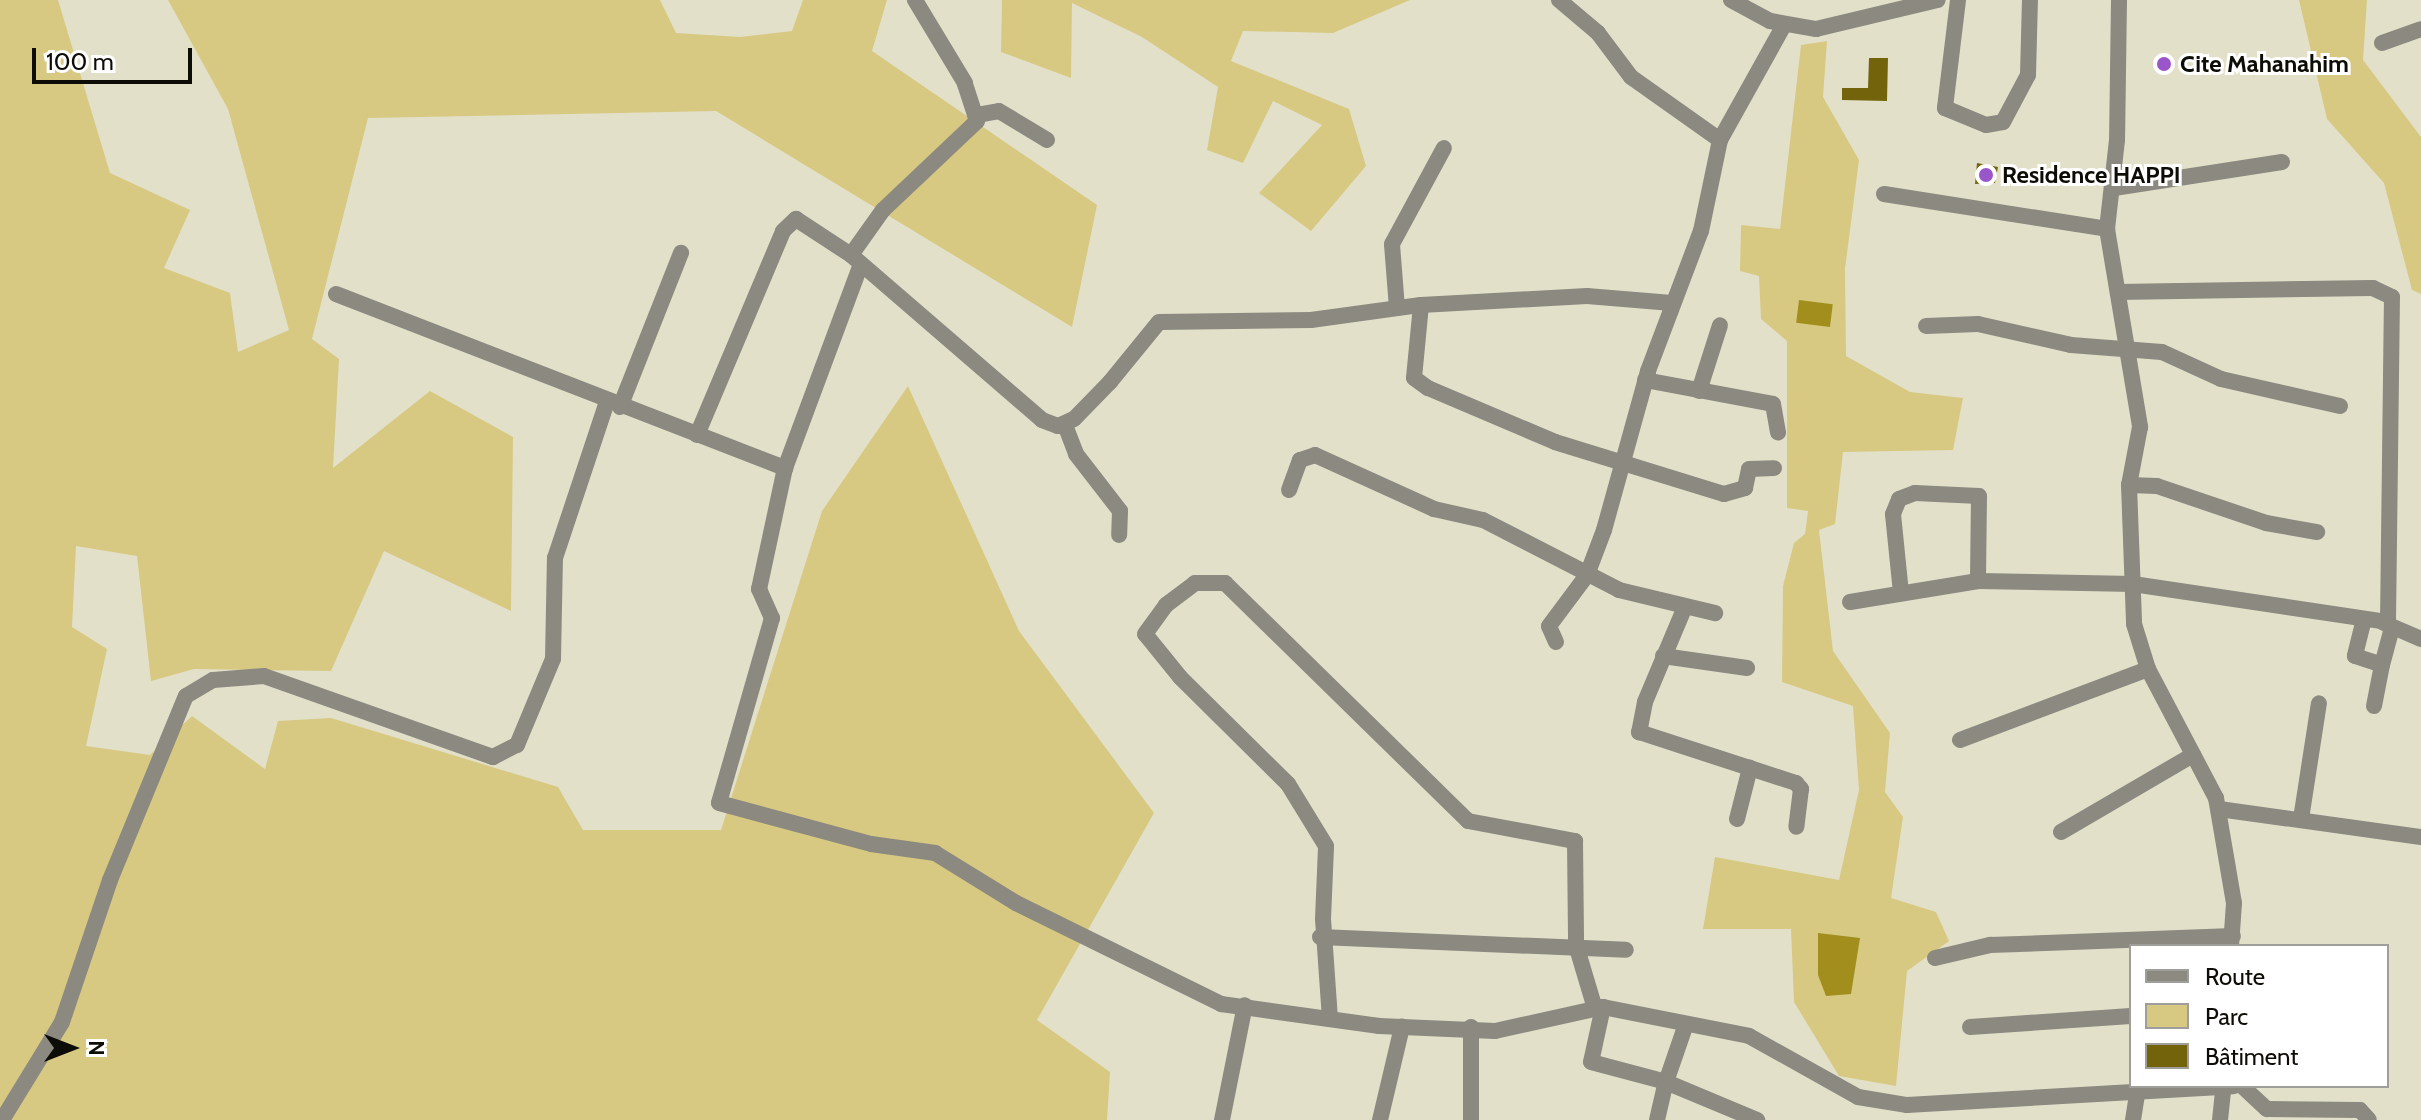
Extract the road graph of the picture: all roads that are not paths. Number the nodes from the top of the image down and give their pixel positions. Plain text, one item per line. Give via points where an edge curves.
1 (915, 0) edge
2 (1559, 0) edge
3 (1731, 0) edge
4 (1938, 0) edge
5 (1958, 0) edge
6 (2030, 0) edge
7 (2119, 0) edge
8 (1784, 25) junction
9 (2421, 29) edge
10 (2382, 43) dead end
11 (977, 115) junction
12 (1047, 140) dead end
13 (1720, 140) junction
14 (1444, 148) dead end
15 (2282, 162) dead end
16 (2114, 188) junction
17 (1884, 194) dead end
18 (2107, 229) junction
19 (681, 253) dead end
20 (856, 259) junction
21 (2118, 292) junction
22 (336, 294) dead end
23 (1672, 303) junction
24 (1421, 305) junction
25 (1397, 308) junction
26 (1720, 325) dead end
27 (1926, 326) dead end
28 (2125, 346) junction
29 (1645, 380) junction
30 (1699, 391) junction
31 (614, 405) junction
32 (2340, 406) dead end
33 (1065, 425) junction
34 (1778, 433) dead end
35 (697, 435) junction
36 (1623, 465) junction
37 (785, 468) junction
38 (1774, 468) dead end
39 (2129, 485) junction
40 (1289, 490) dead end
41 (2317, 532) dead end
42 (1119, 535) dead end
43 (1587, 575) junction
44 (1978, 581) junction
45 (2133, 584) junction
46 (1901, 593) junction
47 (1850, 602) dead end
48 (1684, 609) junction
49 (1715, 613) dead end
50 (2364, 619) junction
51 (2388, 625) junction
52 (2421, 639) edge
53 (1556, 642) dead end
54 (1663, 656) junction
55 (2382, 665) junction
56 (1747, 668) dead end
57 (2148, 669) junction
58 (2319, 703) dead end
59 (2374, 706) dead end
60 (1960, 740) dead end
61 (2193, 755) junction
62 (1750, 768) junction
63 (2219, 809) junction
64 (1737, 819) dead end
65 (2301, 819) junction
66 (1796, 827) dead end
67 (2061, 832) dead end
68 (2421, 837) edge
69 (1322, 937) junction
70 (2232, 941) edge
71 (1576, 945) junction
72 (1626, 950) dead end
73 (1935, 958) dead end
74 (1598, 1004) junction
75 (1244, 1006) junction
76 (2129, 1016) edge
77 (1330, 1019) junction
78 (1686, 1024) junction
79 (1402, 1027) junction
80 (1970, 1027) dead end
81 (1471, 1029) junction
82 (1666, 1082) junction
83 (2228, 1088) edge
84 (2244, 1088) edge
85 (2137, 1094) junction
86 (2291, 1116) edge
87 (2, 1120) edge
88 (1222, 1120) edge
89 (1380, 1120) edge
90 (1471, 1120) edge
91 (1657, 1120) edge
92 (1757, 1120) edge
93 (2133, 1120) edge
94 (2220, 1120) edge
95 (2369, 1120) edge

1 - 11 street
2 - 13 street via 1598,33 1631,77
3 - 8 street
4 - 8 street via 1839,27
5 - 6 street via 1945,108 1986,125 2003,122 2028,75
7 - 16 street
8 - 13 street
9 - 10 street
11 - 12 street via 999,111
11 - 20 street via 973,129 883,210
13 - 23 street via 1701,231
14 - 25 street via 1392,244
15 - 16 street
16 - 18 street
17 - 18 street
18 - 21 street
19 - 31 street
20 - 33 street via 1042,420
20 - 35 street via 789,220
20 - 37 street
21 - 28 street
21 - 51 street via 2373,288 2392,297 2393,574
22 - 31 street
23 - 24 street via 1587,296
23 - 29 street
24 - 25 street
24 - 36 street via 1416,381
25 - 33 street via 1311,320 1154,324 1110,382
26 - 30 street
27 - 28 street via 1978,324 2071,345
28 - 32 street via 2162,352 2221,379
28 - 39 street via 2140,427
29 - 30 street
29 - 36 street
30 - 34 street via 1773,404
31 - 35 street
31 - 87 street via 555,558 553,659 517,745 493,757 264,676 213,680 186,696 110,880 62,1022
33 - 42 street via 1076,454 1120,511
35 - 37 street
36 - 38 street via 1724,494 1745,488 1749,469
36 - 43 street
37 - 75 street via 759,589 772,618 719,803 871,844 935,853 1016,903 1221,1004
39 - 41 street via 2157,486 2266,523
39 - 45 street
40 - 43 street via 1300,460 1315,455 1434,509 1483,520
43 - 48 street
43 - 53 street via 1551,621
44 - 45 street
44 - 46 street
44 - 46 street via 1979,496 1915,493 1899,499 1893,514
45 - 50 street
45 - 57 street via 2136,636
46 - 47 street
48 - 49 street
48 - 54 street
50 - 51 street
50 - 55 street via 2355,656
51 - 52 street
51 - 55 street
54 - 56 street
54 - 62 street via 1639,732
55 - 59 street
57 - 60 street
57 - 61 street
58 - 65 street
61 - 63 street
61 - 67 street
62 - 64 street
62 - 66 street via 1799,786
63 - 65 street
63 - 70 street
65 - 68 street
69 - 71 street
69 - 71 street via 1326,846 1288,784 1145,634 1166,605 1195,583 1225,583 1468,821 1575,841
69 - 77 street
70 - 73 street via 1990,945
71 - 72 street
71 - 74 street
74 - 78 street
74 - 81 street via 1495,1031
74 - 82 street via 1591,1062
75 - 77 street
75 - 88 street
76 - 80 street
77 - 79 street
78 - 82 street
78 - 85 street via 1749,1036 1870,1099 1907,1105
79 - 81 street
79 - 89 street
81 - 90 street
82 - 91 street
82 - 92 street
83 - 85 street
83 - 94 street
84 - 86 street via 2267,1109
85 - 93 street
86 - 95 street via 2360,1110

